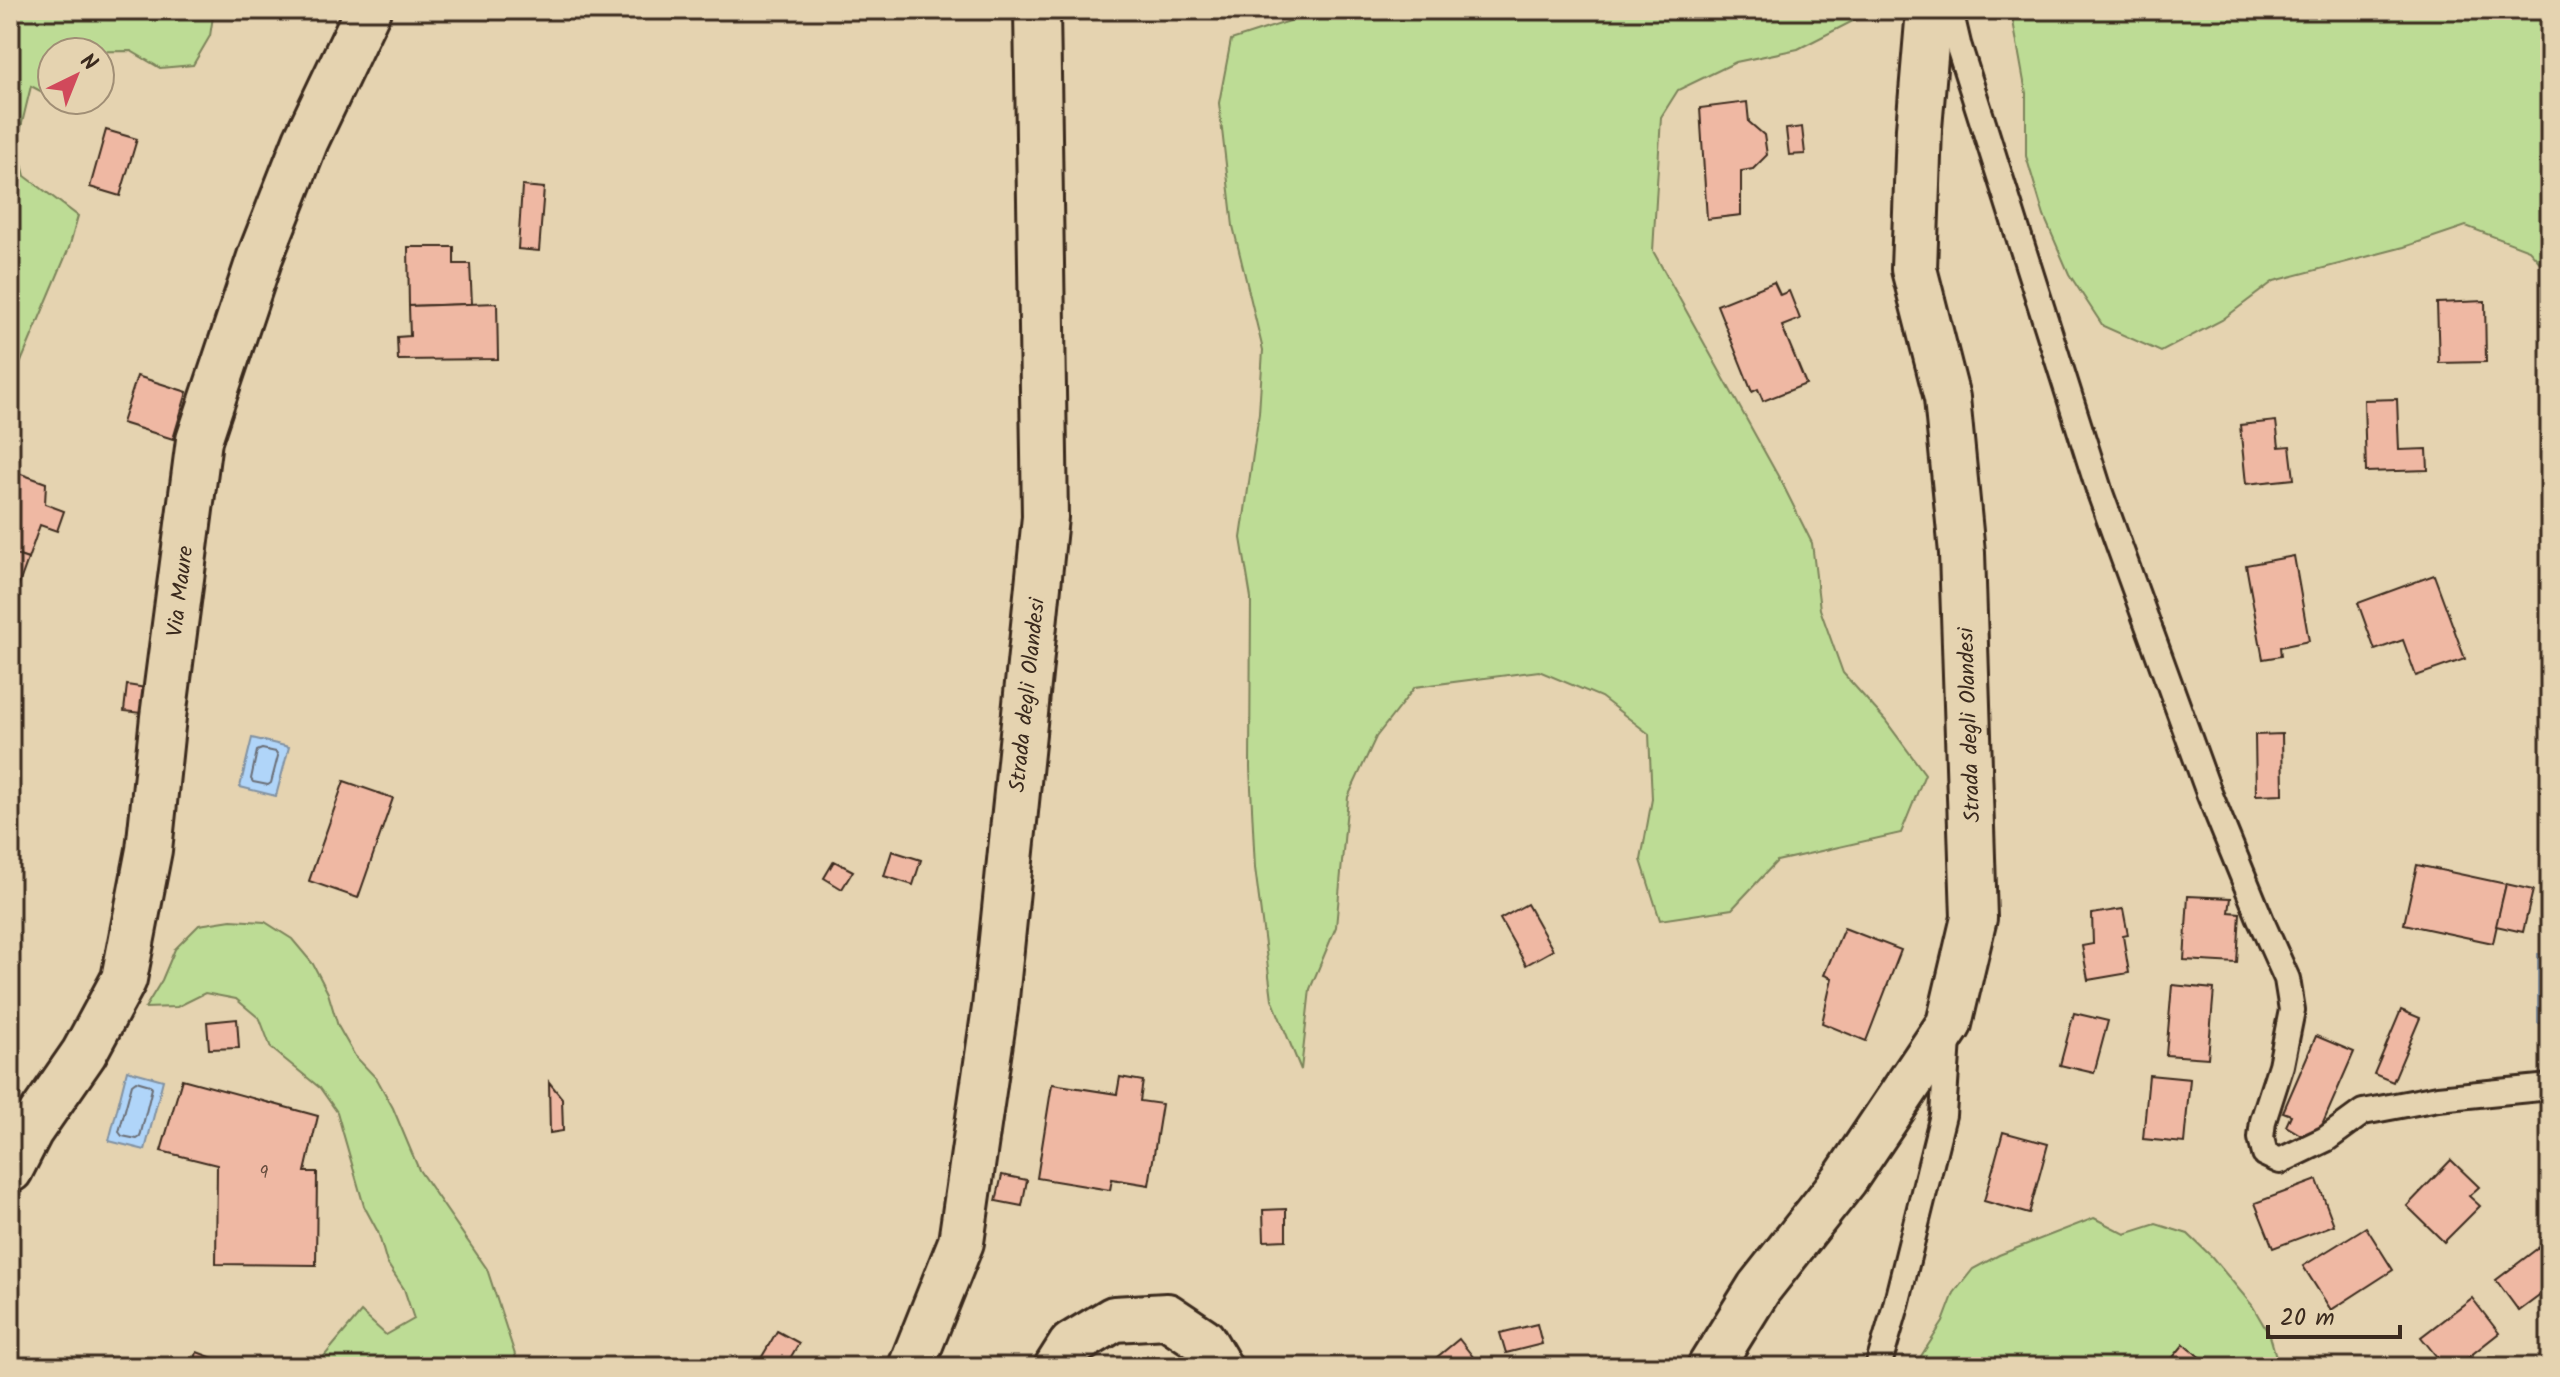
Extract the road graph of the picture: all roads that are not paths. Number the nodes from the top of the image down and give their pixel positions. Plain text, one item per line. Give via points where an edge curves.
1 (368, 10) edge
2 (1037, 10) edge
3 (1929, 10) edge
4 (1950, 10) edge
5 (1949, 1024) junction
6 (2550, 1087) edge
7 (10, 1170) edge
8 (911, 1367) edge
9 (1057, 1367) edge
10 (1219, 1367) edge
11 (1710, 1367) edge
12 (1878, 1367) edge

1 - 7 main road, Via Maure via 300,155 199,440 149,850 124,979
2 - 8 main road, Strada degli Olandesi via 1045,517 995,1008 961,1242
3 - 5 main road, Strada degli Olandesi via 1914,269 1947,398 1962,553 1974,918
4 - 6 lane via 2100,493 2209,793 2287,979 2292,1010 2263,1121 2265,1154 2280,1161 2290,1157 2363,1112
5 - 11 main road, Strada degli Olandesi via 1845,1179 1759,1288
5 - 12 lane via 1943,1115
9 - 10 main road via 1071,1345 1114,1319 1167,1316 1203,1340

